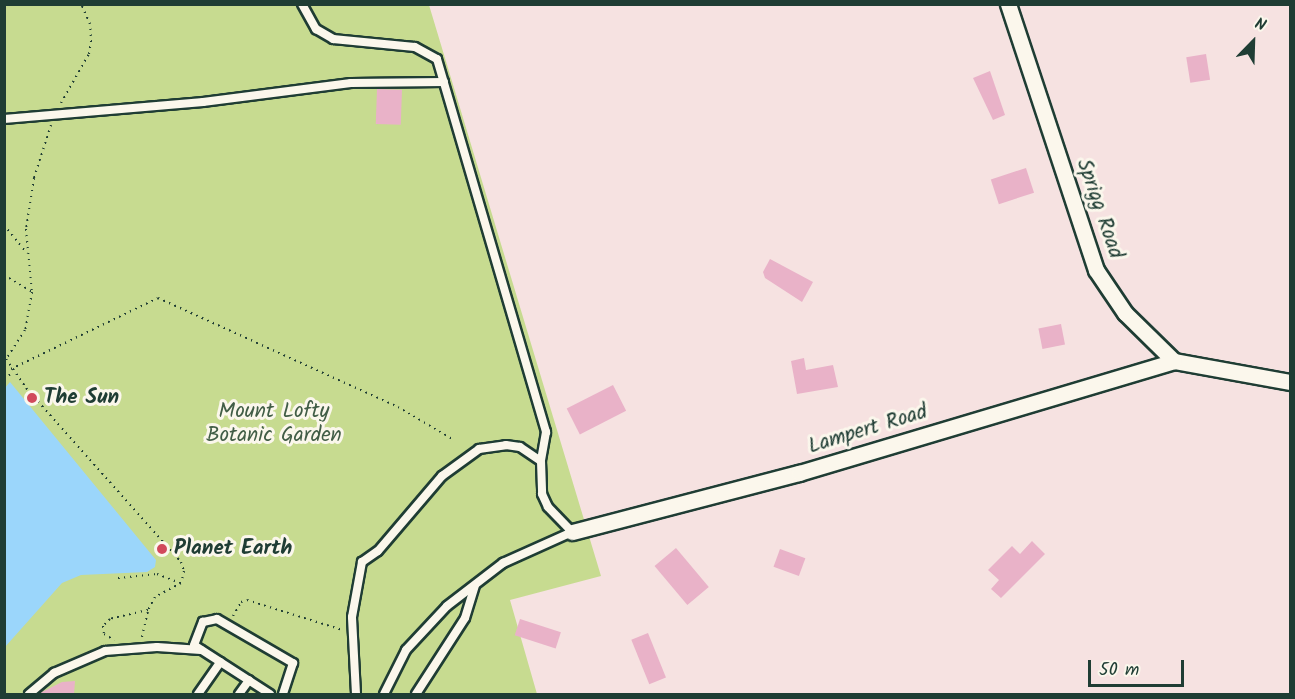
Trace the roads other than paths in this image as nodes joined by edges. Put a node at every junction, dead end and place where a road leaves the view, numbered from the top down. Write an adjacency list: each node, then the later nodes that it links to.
1 (302, 4): 3 (lane)
2 (1008, 4): 5 (street, Sprigg Road)
3 (444, 82): 4 (lane); 7 (lane)
4 (4, 119)
5 (1174, 361): 6 (street); 8 (street, Lampert Road)
6 (1290, 382)
7 (541, 461): 8 (lane); 18 (lane)
8 (572, 531): 9 (lane)
9 (475, 583): 19 (lane); 20 (lane)
10 (202, 650): 11 (lane); 13 (lane); 17 (lane)
11 (220, 662): 12 (lane); 14 (lane)
12 (249, 680): 15 (lane); 16 (lane)
13 (29, 694)
14 (198, 694)
15 (239, 694)
16 (270, 694)
17 (283, 694)
18 (356, 694)
19 (384, 694)
20 (416, 694)

